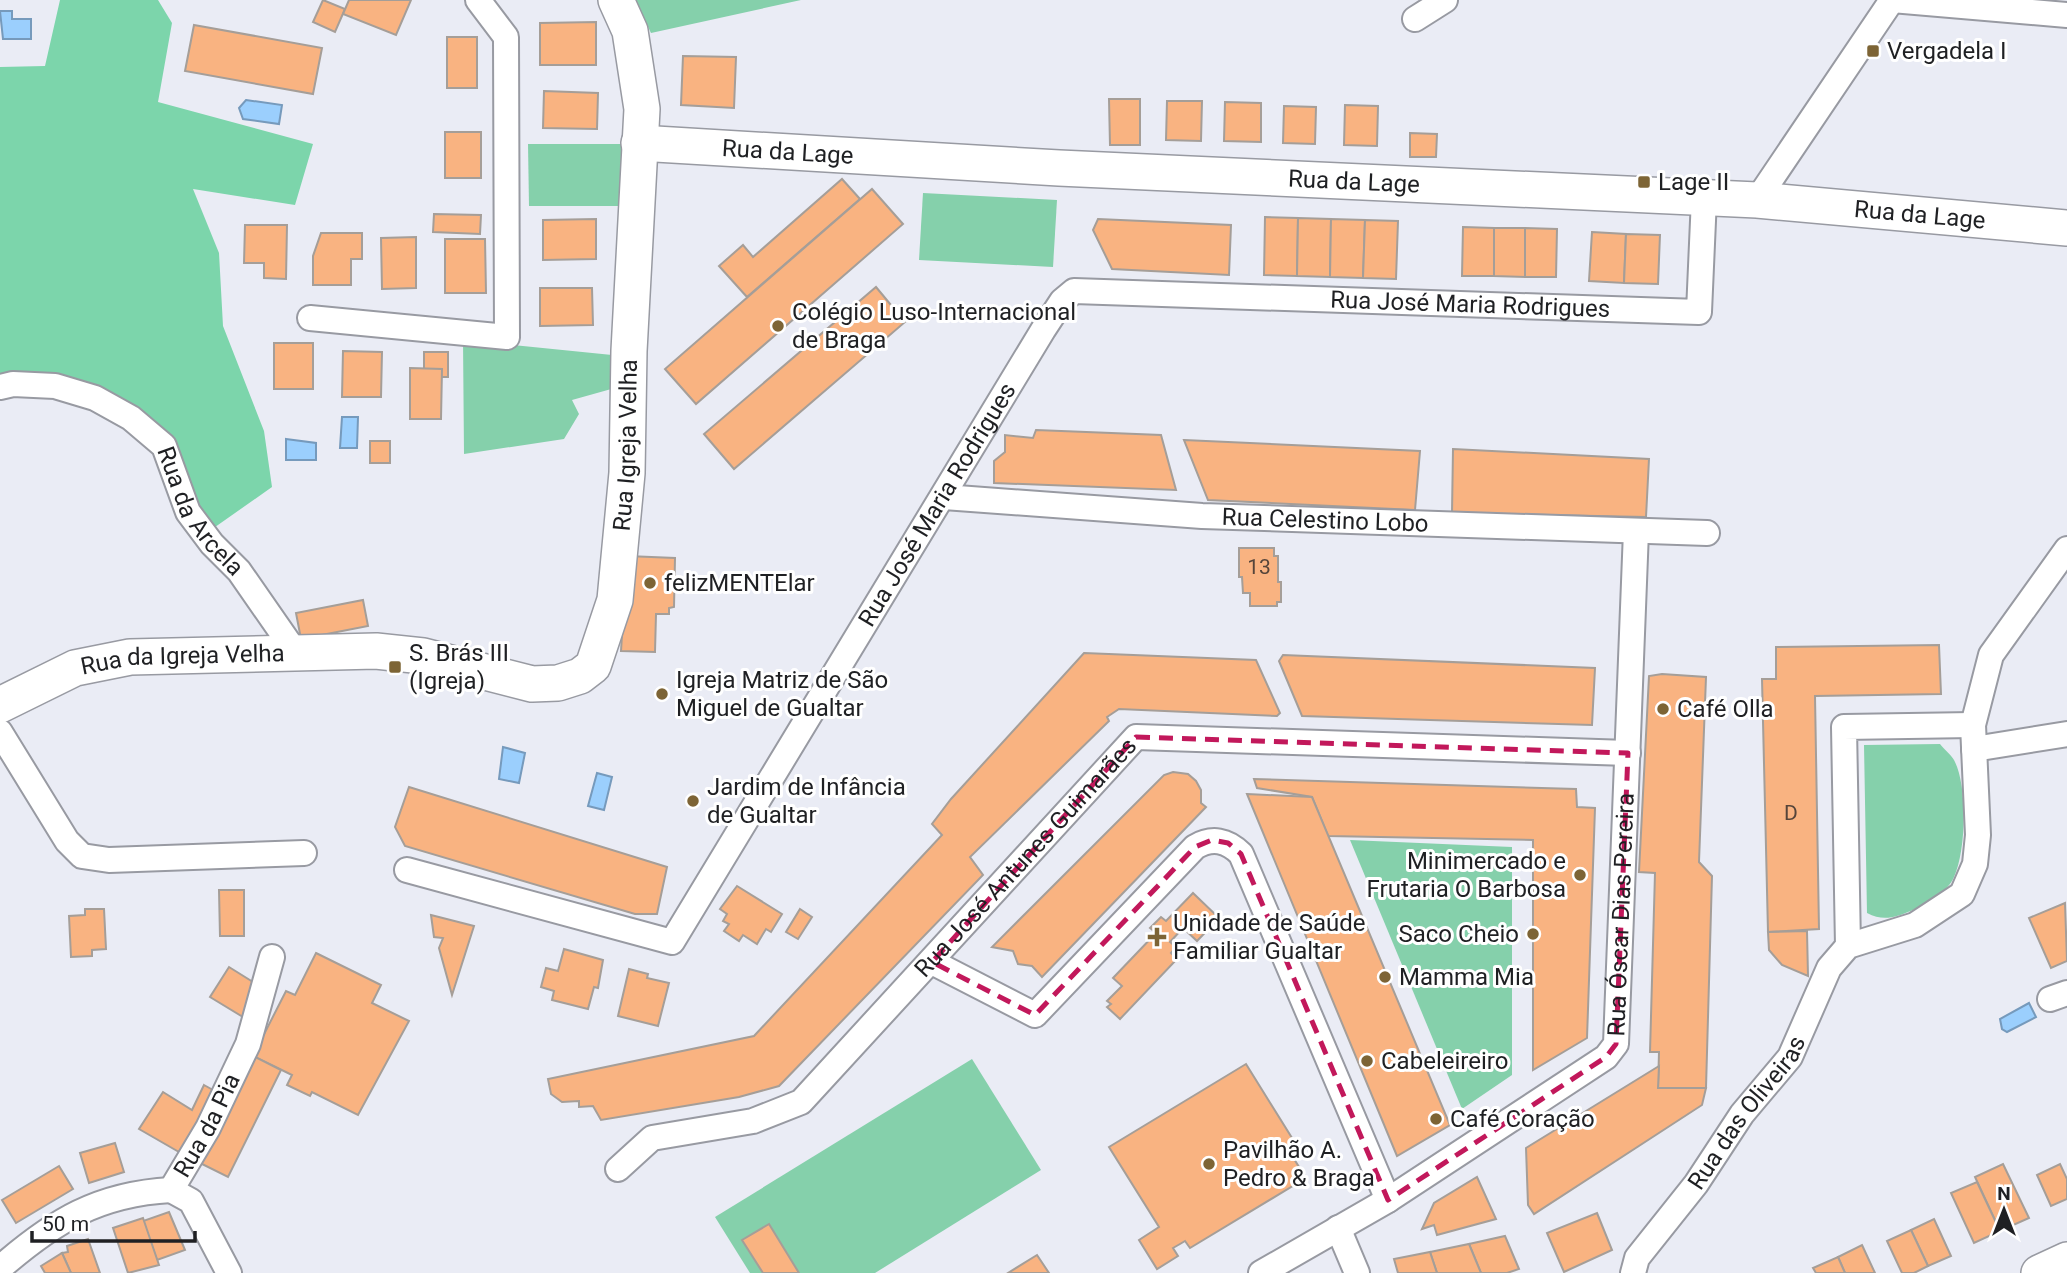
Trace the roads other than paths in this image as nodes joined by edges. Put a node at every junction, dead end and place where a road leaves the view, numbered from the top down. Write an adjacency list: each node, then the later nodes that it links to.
1 (478, 0): 11 (street)
2 (616, 0): 7 (street, Rua Igreja Velha)
3 (1445, 0): 6 (street)
4 (1892, 0): 5 (street); 9 (street)
5 (2067, 15)
6 (1415, 19)
7 (639, 143): 8 (street, Rua da Lage); 17 (street, Rua Igreja Velha)
8 (1704, 198): 9 (street, Rua da Lage); 13 (street, Rua José Maria Rodrigues)
9 (1757, 200): 10 (street, Rua da Lage)
10 (2067, 228)
11 (310, 318)
12 (0, 387): 18 (street, Rua da Arcela)
13 (944, 497): 14 (street, Rua Celestino Lobo); 25 (street, Rua José Maria Rodrigues)
14 (1636, 531): 15 (street, Rua Celestino Lobo); 23 (street, Rua Óscar Dias Pereira)
15 (1707, 533)
16 (2067, 549): 22 (street)
17 (376, 651): 18 (street, Rua da Igreja Velha)
18 (296, 653): 19 (street, Rua da Igreja Velha)
19 (0, 705)
20 (0, 732): 24 (street)
21 (2067, 734): 22 (street)
22 (1973, 737): 26 (street); 26 (street)
23 (1628, 753): 28 (street, Rua José Antunes Guimarães); 31 (street, Rua Óscar Dias Pereira)
24 (304, 853)
25 (407, 870)
26 (1848, 946): 38 (street, Rua das Oliveiras)
27 (272, 957): 30 (street, Rua da Pia)
28 (932, 962): 29 (street, Rua José Antunes Guimarães); 31 (street)
29 (618, 1169)
30 (172, 1189): 34 (street, Rua da Pia); 35 (street)
31 (1388, 1200): 32 (street, Rua Óscar Dias Pereira)
32 (1338, 1228): 36 (street, Rua Óscar Dias Pereira); 37 (street)
33 (2067, 1260): 39 (street)
34 (0, 1268)
35 (229, 1273)
36 (1261, 1273)
37 (1357, 1273)
38 (1633, 1273)
39 (2039, 1273)

